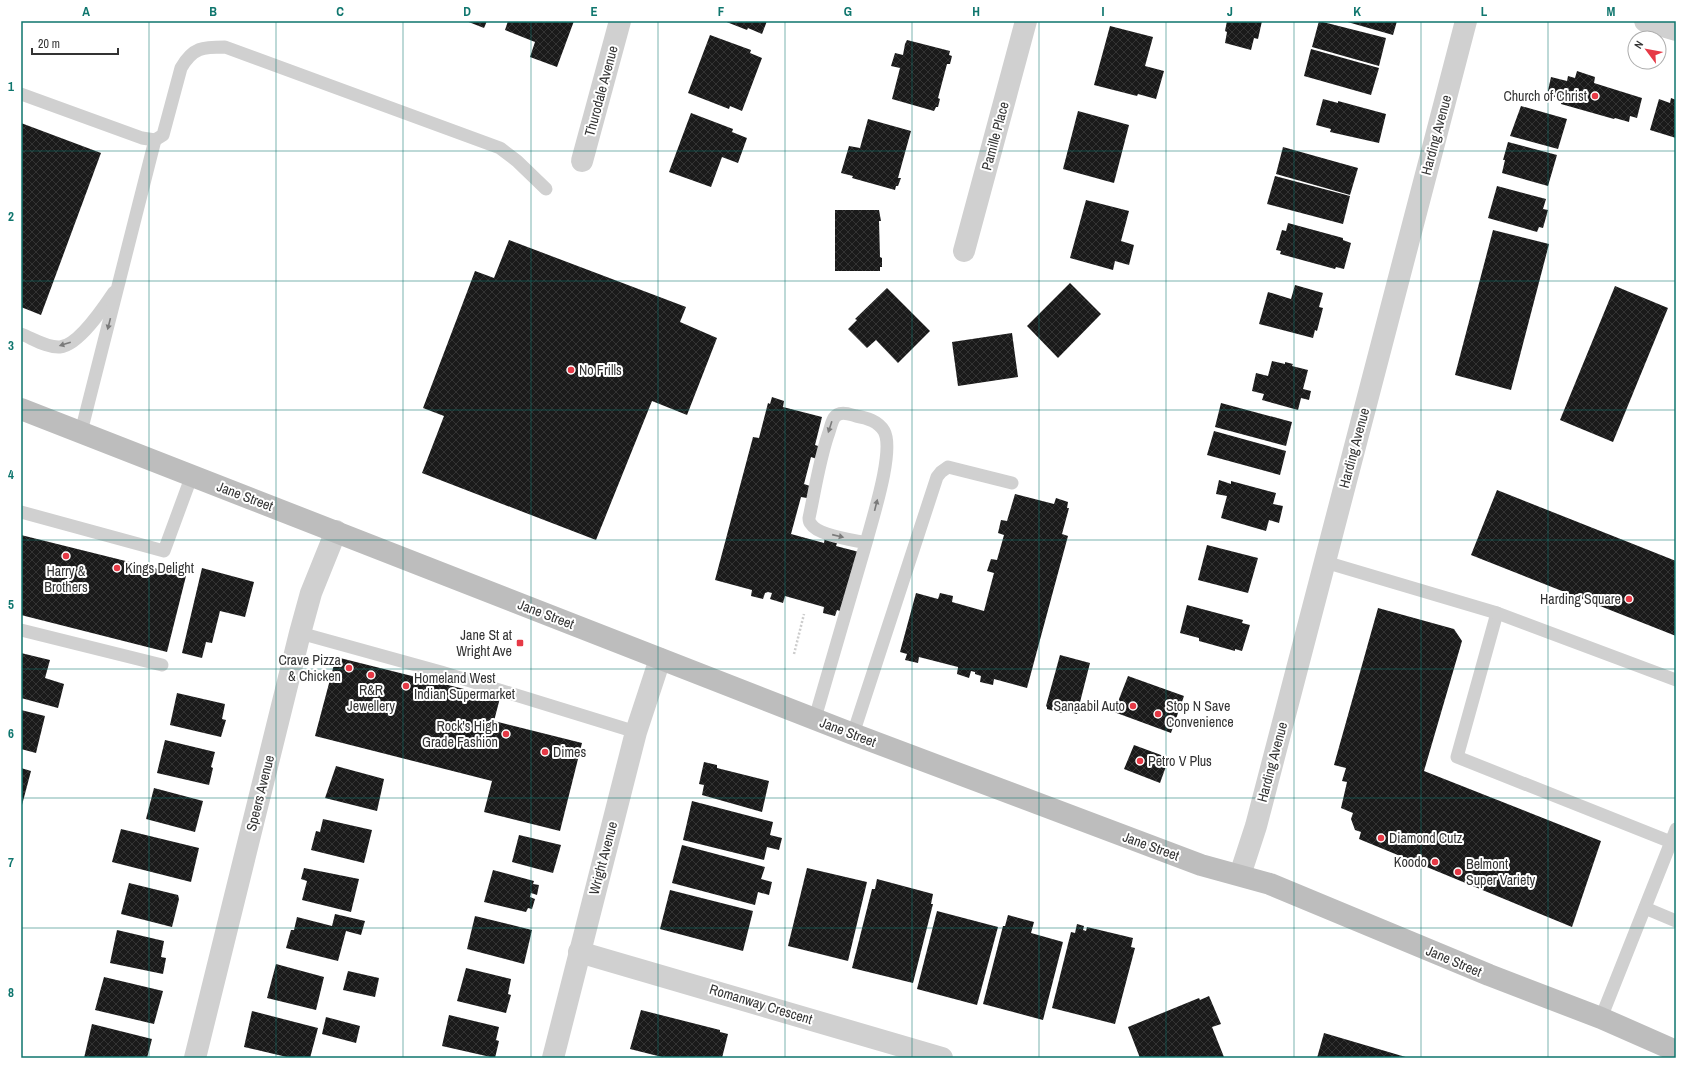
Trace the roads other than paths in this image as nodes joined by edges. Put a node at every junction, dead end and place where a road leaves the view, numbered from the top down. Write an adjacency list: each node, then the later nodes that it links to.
1 (620, 21): 8 (street, Thurodale Avenue)
2 (1026, 21): 10 (street, Pamille Place)
3 (1466, 21): 20 (street, Harding Avenue)
4 (1645, 21): 5 (street)
5 (1676, 30)
6 (21, 94): 7 (lane)
7 (155, 140): 9 (lane); 11 (lane)
8 (582, 161)
9 (546, 189)
10 (964, 251)
11 (119, 286): 12 (lane, one-way to 12); 14 (lane, one-way to 14)
12 (21, 334)
13 (21, 408): 14 (main road, Jane Street)
14 (81, 432): 15 (main road, Jane Street)
15 (192, 475): 17 (lane); 18 (main road, Jane Street)
16 (1012, 483): 29 (lane)
17 (21, 512)
18 (336, 531): 23 (street, Speers Avenue); 24 (main road, Jane Street)
19 (866, 543): 19 (lane, one-way to 19); 27 (lane)
20 (1324, 562): 21 (lane); 32 (street, Harding Avenue)
21 (1498, 613): 26 (lane); 31 (lane)
22 (21, 630): 25 (lane)
23 (300, 632): 28 (lane); 38 (street, Speers Avenue)
24 (660, 659): 27 (main road, Jane Street); 28 (street, Wright Avenue)
25 (162, 665)
26 (1676, 680)
27 (815, 718): 29 (main road, Jane Street)
28 (636, 732): 35 (street, Wright Avenue)
29 (853, 734): 32 (main road, Jane Street)
30 (1676, 829): 31 (lane)
31 (1671, 842): 33 (lane)
32 (1240, 875): 36 (main road, Jane Street)
33 (1645, 908): 34 (lane); 36 (lane)
34 (1676, 921)
35 (579, 952): 39 (street, Wright Avenue); 40 (street, Romanway Crescent)
36 (1601, 1018): 37 (main road, Jane Street)
37 (1676, 1051)
38 (195, 1058)
39 (552, 1058)
40 (942, 1058)

